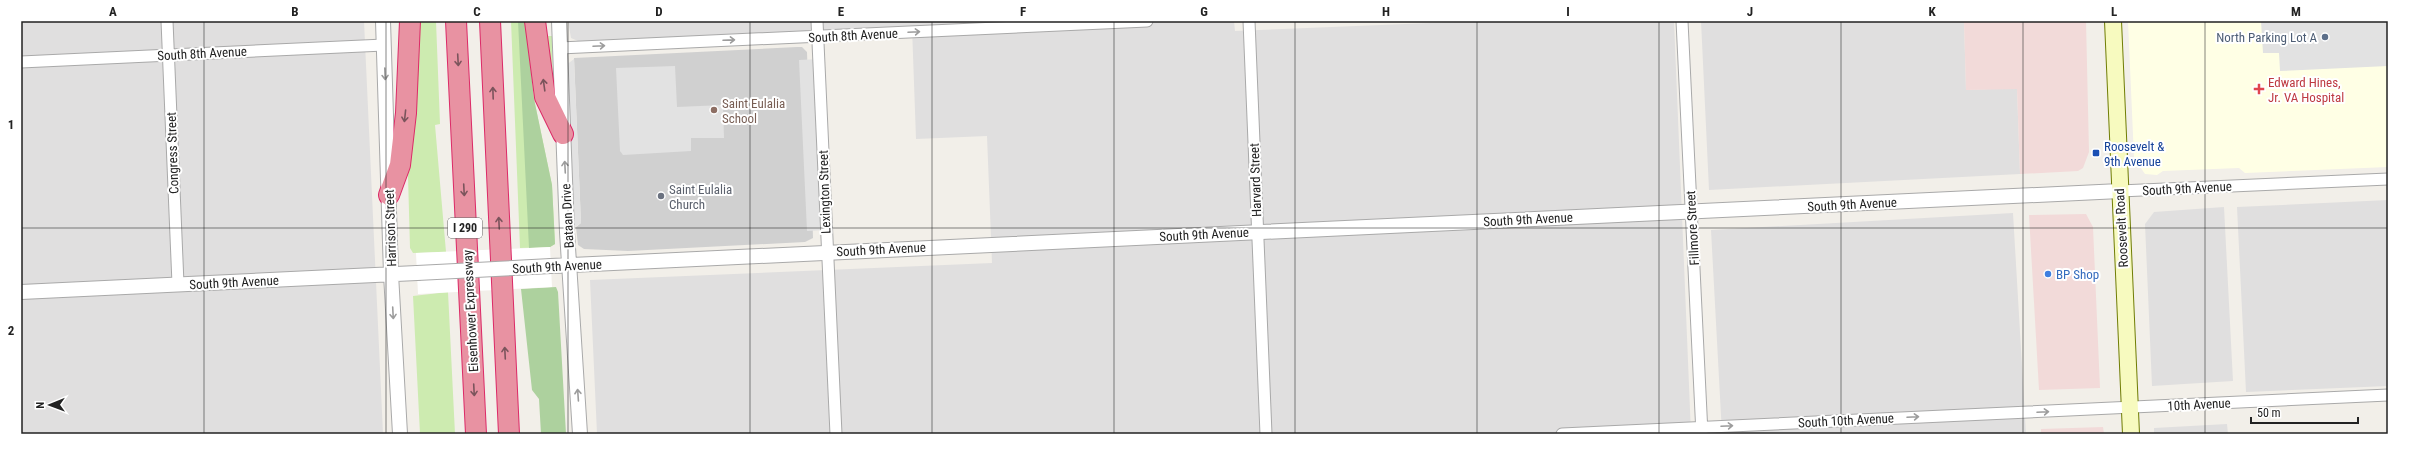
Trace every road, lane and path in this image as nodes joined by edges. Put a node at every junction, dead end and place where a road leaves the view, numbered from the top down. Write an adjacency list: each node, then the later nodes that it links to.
1 (167, 21): 16 (street, Congress Street)
2 (383, 21): 14 (street, Harrison Street)
3 (410, 21): 21 (highway, one-way to 21)
4 (456, 21): 33 (highway, Eisenhower Expressway / I 290, one-way to 33)
5 (490, 21): 34 (highway, I 290, one-way to 5)
6 (535, 21): 18 (highway, one-way to 6)
7 (559, 21): 15 (street, Bataan Drive)
8 (817, 21): 13 (street, Lexington Street)
9 (1147, 21): 13 (street, South 8th Avenue, one-way to 9)
10 (1249, 21): 23 (street, Harvard Street)
11 (1682, 21): 22 (street, Fillmore Street)
12 (2113, 21): 20 (main road, Roosevelt Road)
13 (817, 37): 15 (street, South 8th Avenue, one-way to 13); 24 (street, Lexington Street)
14 (384, 45): 16 (street, South 8th Avenue); 21 (street, Harrison Street, one-way to 21)
15 (560, 48): 18 (street, Bataan Drive)
16 (168, 55): 17 (street, South 8th Avenue); 27 (street, Congress Street)
17 (21, 62)
18 (563, 134): 25 (street, Bataan Drive, one-way to 18)
19 (2388, 179): 20 (street, South 9th Avenue)
20 (2120, 191): 22 (street, South 9th Avenue); 30 (main road, Roosevelt Road)
21 (389, 195): 26 (street, Harrison Street)
22 (1691, 211): 23 (street, South 9th Avenue); 31 (street, Fillmore Street)
23 (1258, 232): 24 (street, South 9th Avenue); 37 (street, Harvard Street)
24 (826, 252): 25 (street, South 9th Avenue); 36 (street, Lexington Street)
25 (569, 265): 26 (street, South 9th Avenue, bridge); 35 (street, Bataan Drive, one-way to 25)
26 (391, 274): 27 (street, South 9th Avenue); 32 (street, Harrison Street, one-way to 32)
27 (178, 284): 28 (street, South 9th Avenue)
28 (21, 292)
29 (2388, 395): 30 (street, 10th Avenue)
30 (2130, 408): 31 (street, South 10th Avenue, one-way to 30); 39 (main road, Roosevelt Road)
31 (1702, 431): 38 (street, South 10th Avenue)
32 (400, 434)
33 (476, 434)
34 (510, 434)
35 (580, 434)
36 (836, 434)
37 (1266, 434)
38 (1562, 434)
39 (2131, 434)

